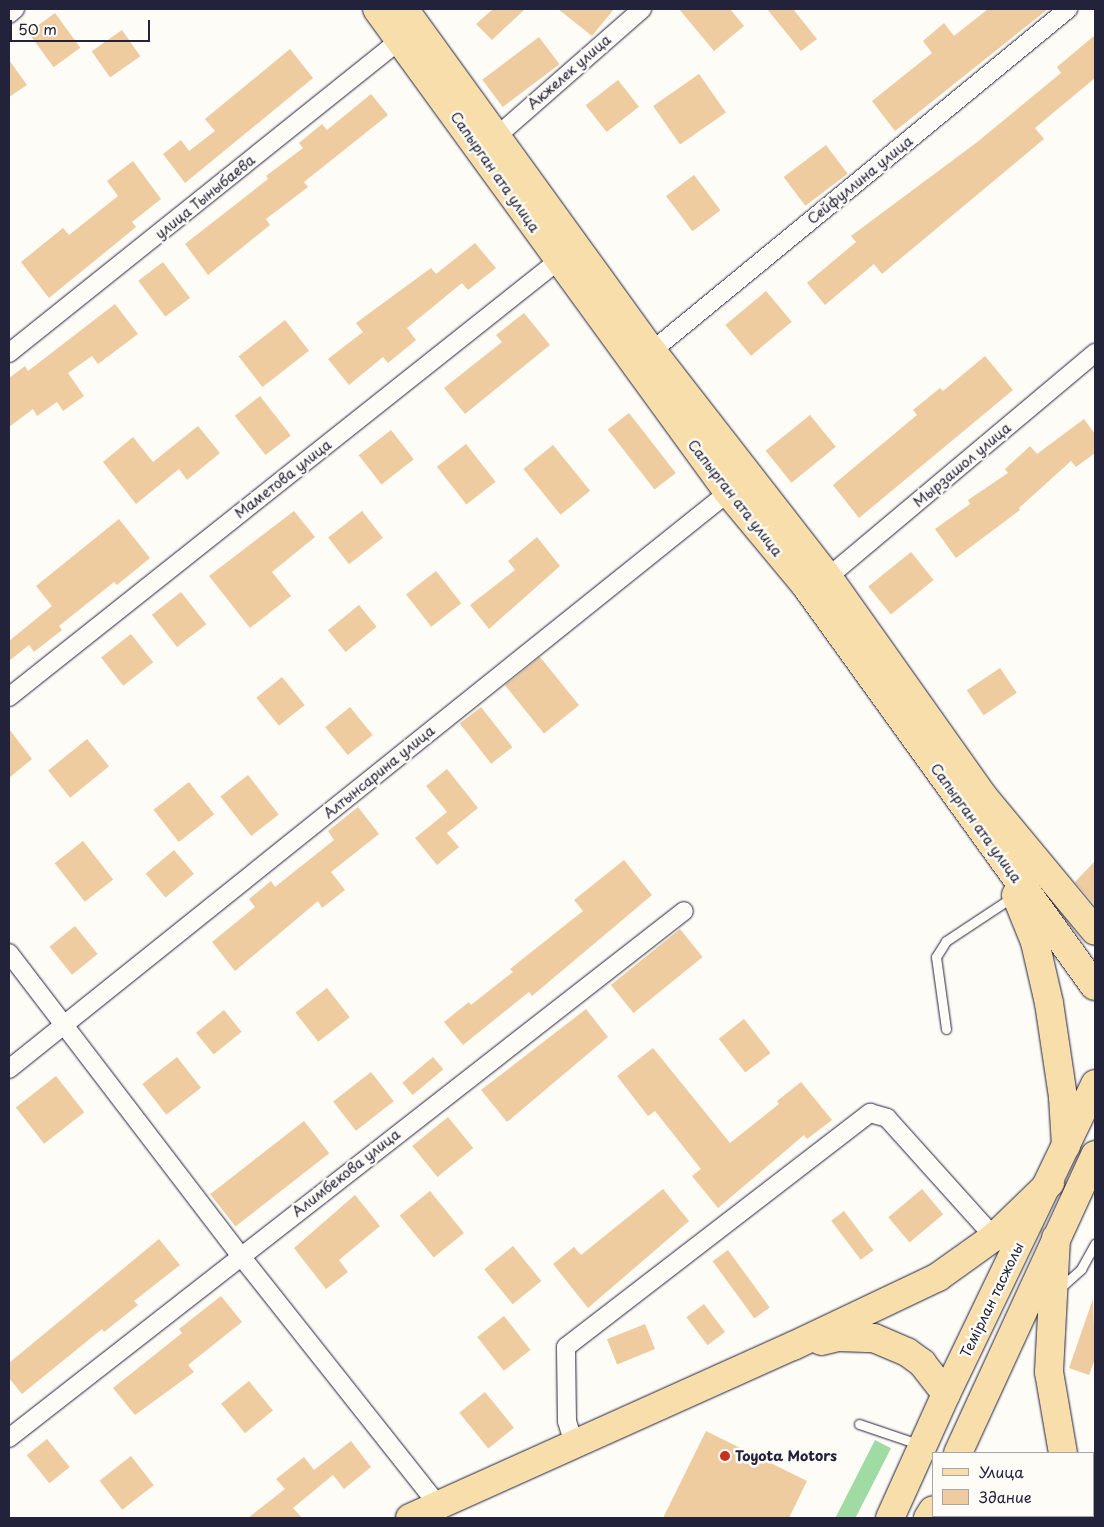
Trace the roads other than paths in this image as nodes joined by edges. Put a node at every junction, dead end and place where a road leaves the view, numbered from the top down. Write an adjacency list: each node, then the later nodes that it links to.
1 (15, 9): 6 (street)
2 (377, 9): 7 (main road, Сапырган ата улица)
3 (404, 9): 8 (main road, Сапырган ата улица)
4 (642, 9): 8 (street, Акжелек улица)
5 (1068, 9): 10 (street, Сейфуллина улица)
6 (9, 14)
7 (400, 40): 9 (main road, Сапырган ата улица); 11 (street, улица Тыныбаева)
8 (497, 136): 10 (main road, Сапырган ата улица)
9 (558, 261): 14 (main road, Сапырган ата улица); 16 (street, Маметова улица)
10 (652, 351): 13 (main road, Сапырган ата улица)
11 (9, 353)
12 (1095, 354): 15 (street, Мырзашол улица)
13 (750, 476): 14 (street, Алтынсарина улица); 15 (main road, Сапырган ата улица)
14 (728, 492): 17 (main road, Сапырган ата улица); 23 (street, Алтынсарина улица)
15 (828, 577): 20 (main road, Сапырган ата улица)
16 (9, 697)
17 (1000, 857): 18 (main road); 22 (main road, Сапырган ата улица)
18 (1015, 895): 24 (lane); 27 (main road)
19 (684, 911): 33 (street, Алимбекова улица)
20 (1095, 931)
21 (9, 953): 23 (street)
22 (1095, 986)
23 (65, 1023): 25 (street, Алтынсарина улица); 33 (street)
24 (946, 1028)
25 (9, 1069)
26 (1095, 1084): 27 (main road, Темірлан тасжолы)
27 (1066, 1150): 29 (main road, Темірлан тасжолы)
28 (1093, 1169): 31 (main road)
29 (1050, 1183): 30 (main road); 36 (main road, Темірлан тасжолы)
30 (994, 1237): 35 (main road); 39 (street)
31 (1056, 1238): 34 (main road); 41 (main road)
32 (1095, 1244): 34 (lane)
33 (240, 1255): 38 (street, Алимбекова улица); 43 (street)
34 (1053, 1295): 42 (main road)
35 (792, 1346): 36 (main road); 39 (main road)
36 (946, 1394): 40 (main road, Темірлан тасжолы)
37 (859, 1424): 40 (lane)
38 (9, 1438)
39 (574, 1444): 43 (main road)
40 (922, 1446): 45 (main road, Темірлан тасжолы)
41 (958, 1452)
42 (1063, 1452)
43 (438, 1506): 44 (main road)
44 (410, 1518)
45 (890, 1518)

